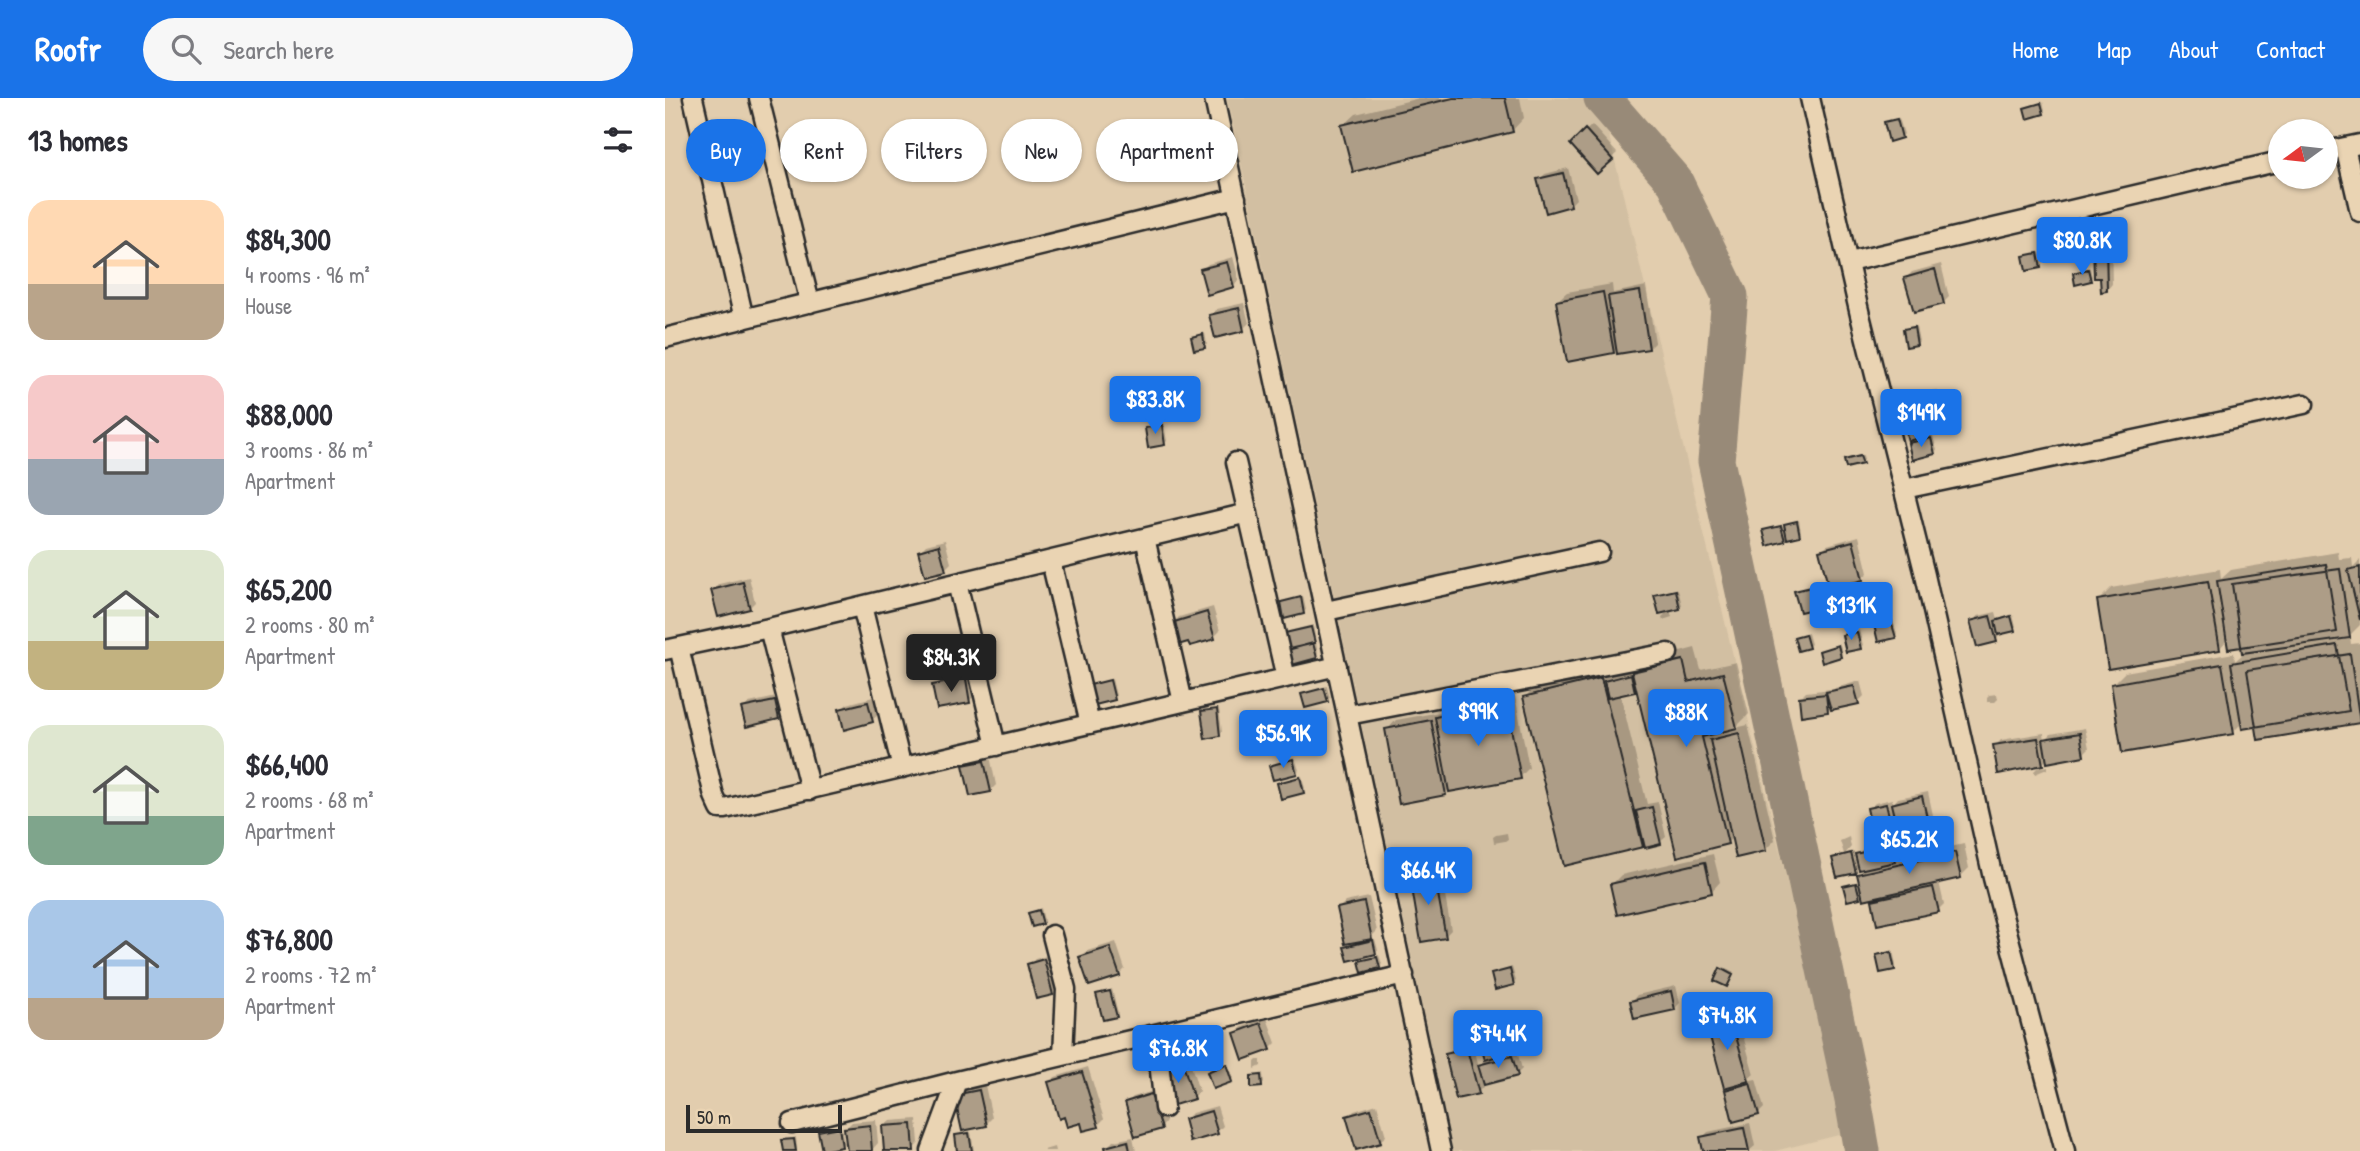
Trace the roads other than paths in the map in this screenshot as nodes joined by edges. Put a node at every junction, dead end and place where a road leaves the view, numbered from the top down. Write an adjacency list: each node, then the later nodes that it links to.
1 (693, 98): 11 (street)
2 (759, 98): 10 (street)
3 (1214, 98): 7 (street)
4 (1810, 98): 9 (street)
5 (2353, 145): 8 (street)
6 (2268, 164): 9 (street)
7 (1236, 198): 10 (street); 22 (street)
8 (2360, 212)
9 (1849, 262): 15 (street)
10 (810, 303): 11 (street)
11 (744, 319): 12 (street)
12 (665, 338)
13 (2304, 404): 15 (street)
14 (1236, 462): 16 (street)
15 (1904, 489): 43 (street)
16 (1248, 513): 17 (street); 27 (street)
17 (1145, 538): 19 (street); 28 (street)
18 (1599, 552): 22 (street)
19 (1051, 561): 20 (street); 30 (street)
20 (957, 583): 21 (street); 31 (street)
21 (862, 606): 23 (street); 32 (street)
22 (1326, 611): 26 (street)
23 (769, 628): 24 (street); 33 (street)
24 (672, 648): 33 (street)
25 (1668, 653): 29 (street)
26 (1338, 666): 27 (street); 29 (street)
27 (1286, 678): 28 (street)
28 (1183, 702): 30 (street)
29 (1348, 715): 35 (street)
30 (1090, 724): 31 (street)
31 (996, 746): 32 (street)
32 (902, 768): 33 (street)
33 (810, 790)
34 (1052, 935): 37 (street)
35 (1404, 975): 36 (street); 42 (street)
36 (1156, 1034): 37 (street); 39 (street)
37 (1063, 1056): 38 (street)
38 (957, 1081): 40 (street); 41 (street)
39 (1164, 1108)
40 (792, 1123)
41 (931, 1151)
42 (1441, 1151)
43 (2065, 1151)

